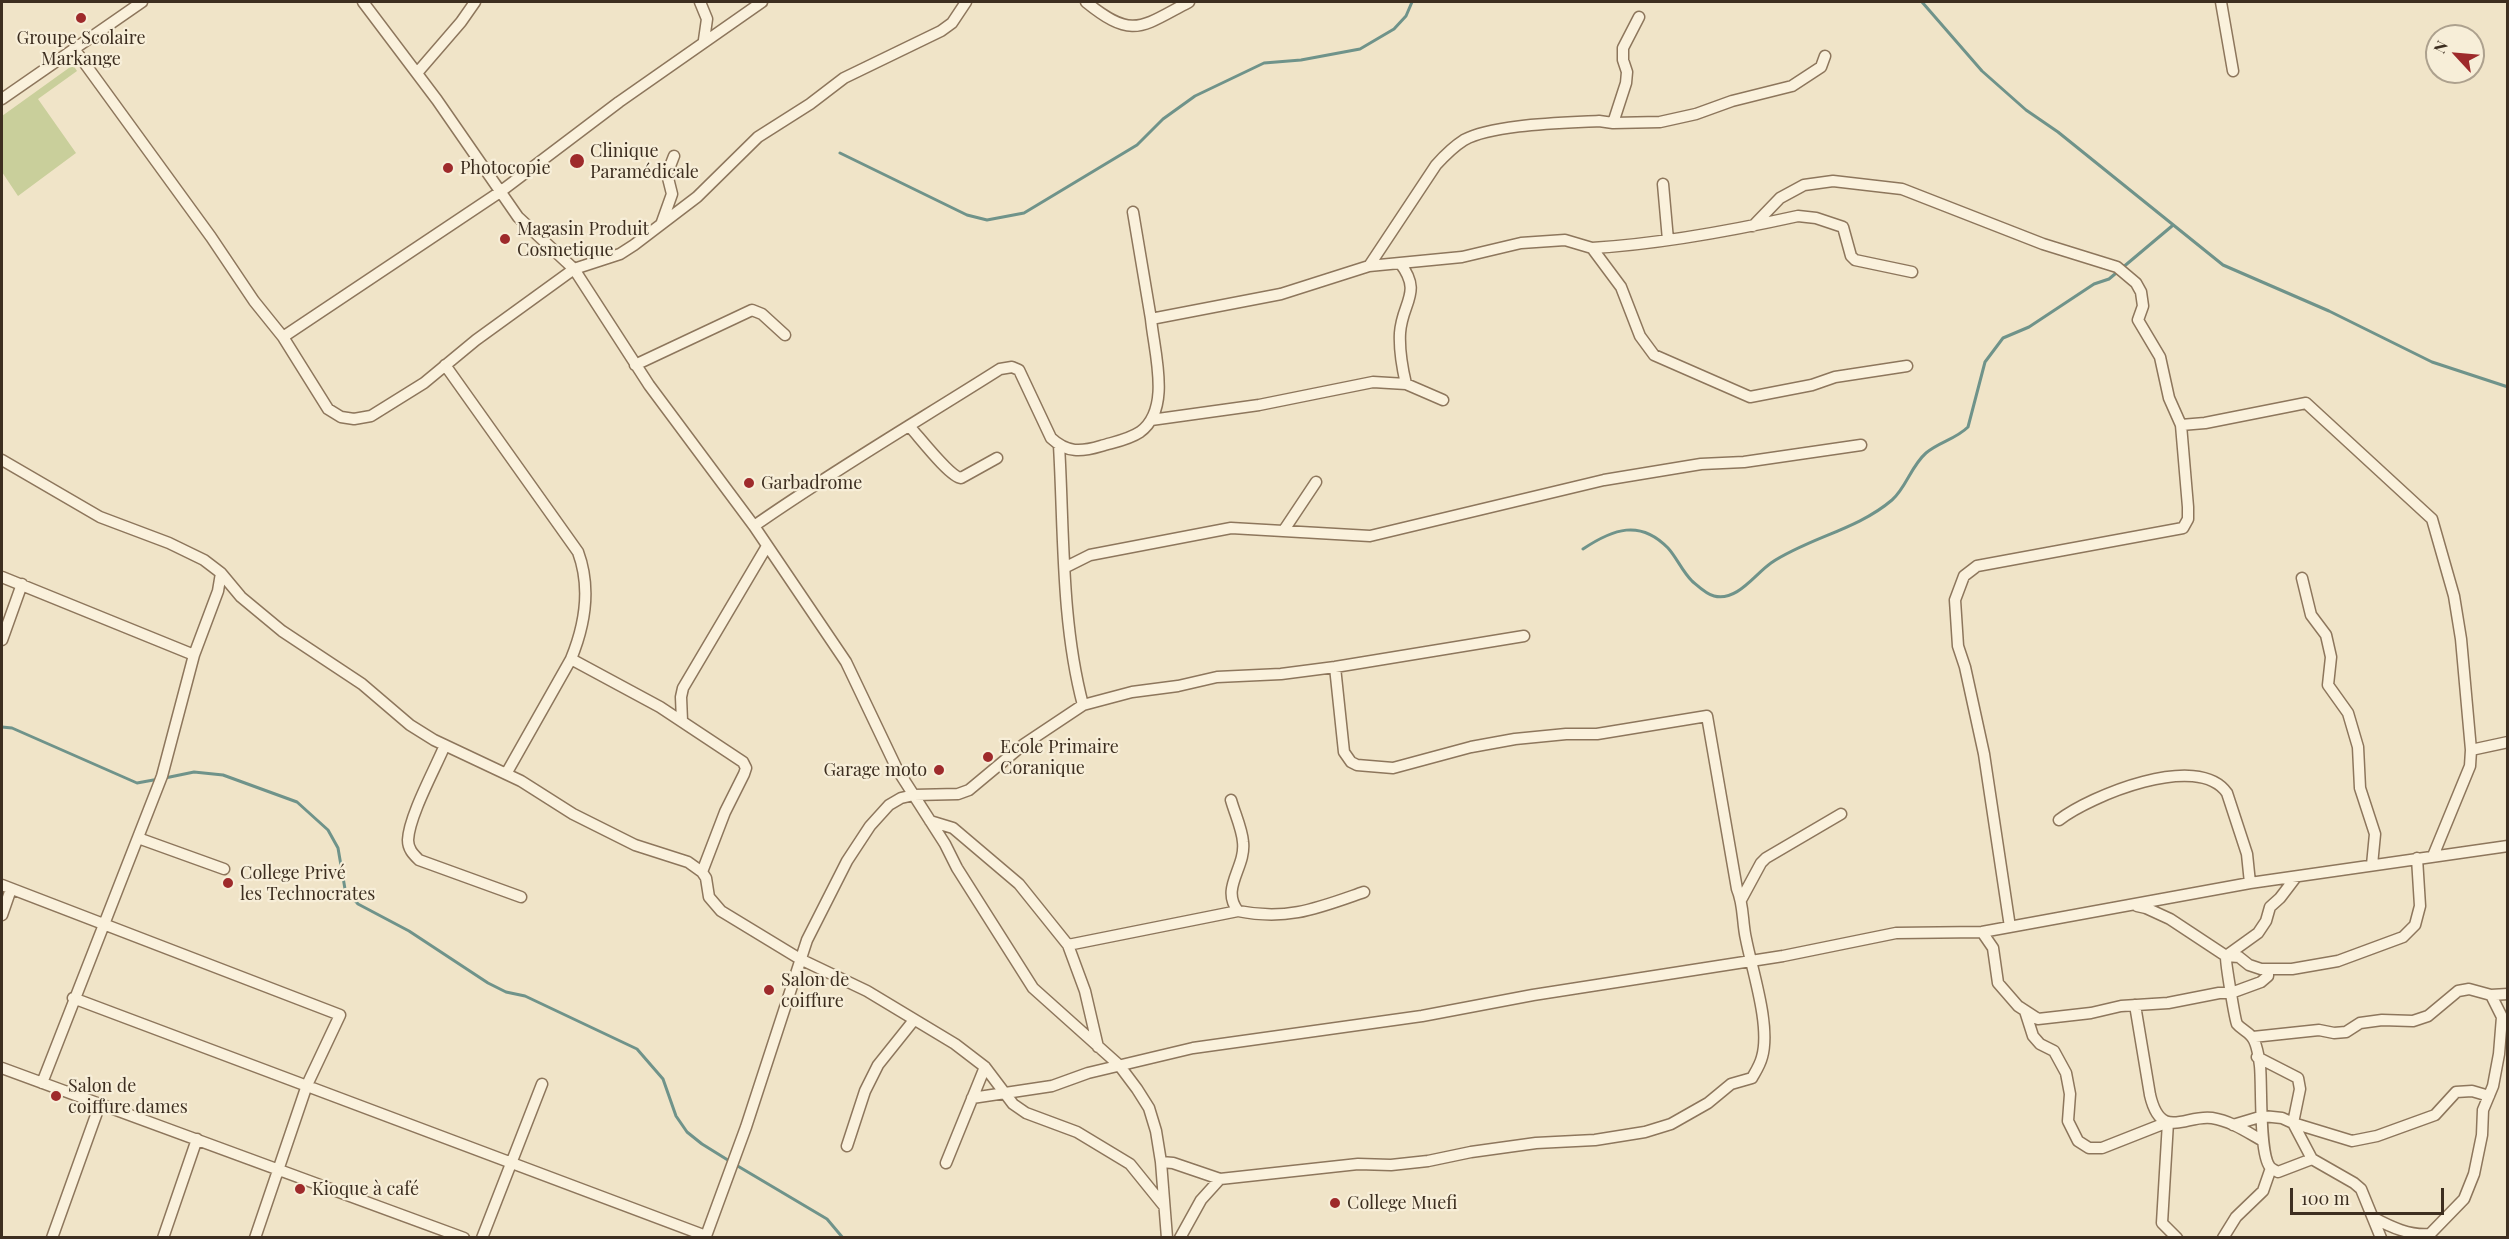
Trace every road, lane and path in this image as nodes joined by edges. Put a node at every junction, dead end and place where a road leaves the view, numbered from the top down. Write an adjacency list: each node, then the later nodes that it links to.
1 (142, 2): 12 (street)
2 (363, 2): 15 (street)
3 (475, 2): 15 (street)
4 (700, 2): 11 (street)
5 (762, 2): 11 (street)
6 (966, 2): 22 (street)
7 (1086, 2): 8 (street)
8 (1190, 2)
9 (2221, 2): 14 (street)
10 (1639, 17): 17 (street)
11 (704, 40): 20 (street)
12 (75, 50): 16 (street); 32 (street)
13 (1825, 56): 17 (street)
14 (2233, 71)
15 (417, 73): 20 (street)
16 (2, 99)
17 (1613, 123): 27 (street)
18 (674, 156): 22 (street)
19 (1663, 184): 24 (street)
20 (500, 192): 28 (street); 32 (street)
21 (1133, 212): 30 (street)
22 (662, 222): 28 (street)
23 (1753, 226): 24 (street); 29 (street); 39 (street)
24 (1668, 240): 25 (street)
25 (1592, 248): 26 (street); 35 (street)
26 (1400, 263): 27 (street); 36 (street)
27 (1369, 266): 30 (street)
28 (574, 269): 33 (street); 34 (street)
29 (1912, 272)
30 (1151, 319): 38 (street)
31 (785, 335): 34 (street)
32 (283, 337): 33 (street)
33 (445, 365): 57 (street)
34 (635, 365): 46 (street)
35 (1907, 366)
36 (1406, 384): 37 (street); 38 (street)
37 (1443, 400)
38 (1151, 420): 41 (street)
39 (2181, 425): 63 (street); 87 (street)
40 (910, 427): 41 (street); 43 (street); 46 (street)
41 (1059, 445): 49 (street)
42 (1861, 445): 47 (street)
43 (997, 458)
44 (2, 460): 50 (street)
45 (1316, 482): 47 (street)
46 (754, 526): 48 (street)
47 (1284, 530): 49 (street)
48 (767, 546): 60 (street); 65 (street)
49 (1066, 567): 59 (street)
50 (221, 573): 56 (street); 62 (street)
51 (2, 577): 53 (street)
52 (2302, 578): 74 (street)
53 (22, 584): 55 (street); 56 (street)
54 (1524, 636): 58 (street)
55 (2, 640)
56 (194, 656): 70 (street)
57 (571, 658): 60 (street); 64 (street)
58 (1335, 668): 59 (street); 82 (street)
59 (1083, 705): 65 (street)
60 (682, 721): 76 (street)
61 (2508, 742): 63 (street)
62 (445, 745): 64 (street); 81 (street)
63 (2471, 750): 72 (street)
64 (506, 774): 76 (street)
65 (914, 795): 69 (street); 91 (street)
66 (1231, 800): 84 (street)
67 (1841, 814): 82 (street)
68 (2058, 820): 78 (street)
69 (930, 821): 89 (street); 102 (street)
70 (138, 838): 75 (street); 86 (street)
71 (2508, 846): 72 (street)
72 (2433, 856): 73 (street)
73 (2417, 858): 74 (street); 93 (street)
74 (2372, 865): 77 (street)
75 (224, 869)
76 (702, 872): 91 (street)
77 (2296, 877): 78 (street); 90 (street)
78 (2250, 883): 83 (street)
79 (6, 887): 85 (street); 86 (street)
80 (1364, 892): 84 (street)
81 (521, 897)
82 (1741, 900): 92 (street)
83 (2130, 904): 87 (street); 90 (street)
84 (1238, 911): 89 (street)
85 (2, 915)
86 (103, 923): 97 (street); 109 (street)
87 (2010, 927): 88 (street)
88 (1982, 932): 92 (street); 99 (street)
89 (1068, 945): 102 (street)
90 (2226, 956): 93 (street); 94 (street)
91 (800, 959): 100 (street); 130 (street)
92 (1752, 960): 104 (street); 127 (street)
93 (2268, 970): 94 (street)
94 (2231, 993): 98 (street); 101 (street)
95 (2508, 994): 96 (street)
96 (2491, 995): 101 (street); 111 (street)
97 (73, 998): 107 (street); 109 (street)
98 (2135, 1005): 99 (street); 115 (street)
99 (2025, 1011): 115 (street)
100 (915, 1020): 105 (street); 120 (street)
101 (2253, 1037): 103 (street)
102 (1098, 1048): 104 (street)
103 (2257, 1057): 114 (street); 116 (street)
104 (1119, 1065): 110 (street); 123 (street)
105 (986, 1067): 110 (street); 112 (street)
106 (2, 1068): 107 (street)
107 (42, 1083): 113 (street)
108 (542, 1084): 122 (street)
109 (307, 1085): 122 (street); 126 (street)
110 (1003, 1092): 112 (street); 128 (street)
111 (2489, 1096): 116 (street); 129 (street)
112 (972, 1098): 124 (street)
113 (99, 1104): 118 (street); 131 (street)
114 (2263, 1116): 116 (street); 117 (street); 119 (street)
115 (2168, 1122): 117 (street); 138 (street)
116 (2293, 1123): 121 (street)
117 (2233, 1125): 119 (street)
118 (198, 1139): 126 (street); 132 (street)
119 (2263, 1141): 125 (street)
120 (847, 1146)
121 (2312, 1159): 125 (street); 129 (street)
122 (511, 1162): 130 (street); 135 (street)
123 (1161, 1162): 127 (street); 128 (street)
124 (946, 1163)
125 (2271, 1168): 139 (street)
126 (279, 1169): 133 (street); 134 (street)
127 (1220, 1179): 137 (street)
128 (1164, 1206): 136 (street)
129 (2374, 1218): 140 (street)
130 (706, 1237)
131 (52, 1238)
132 (163, 1238)
133 (255, 1238)
134 (464, 1238)
135 (482, 1238)
136 (1167, 1238)
137 (1180, 1238)
138 (2177, 1238)
139 (2223, 1238)
140 (2381, 1238)

